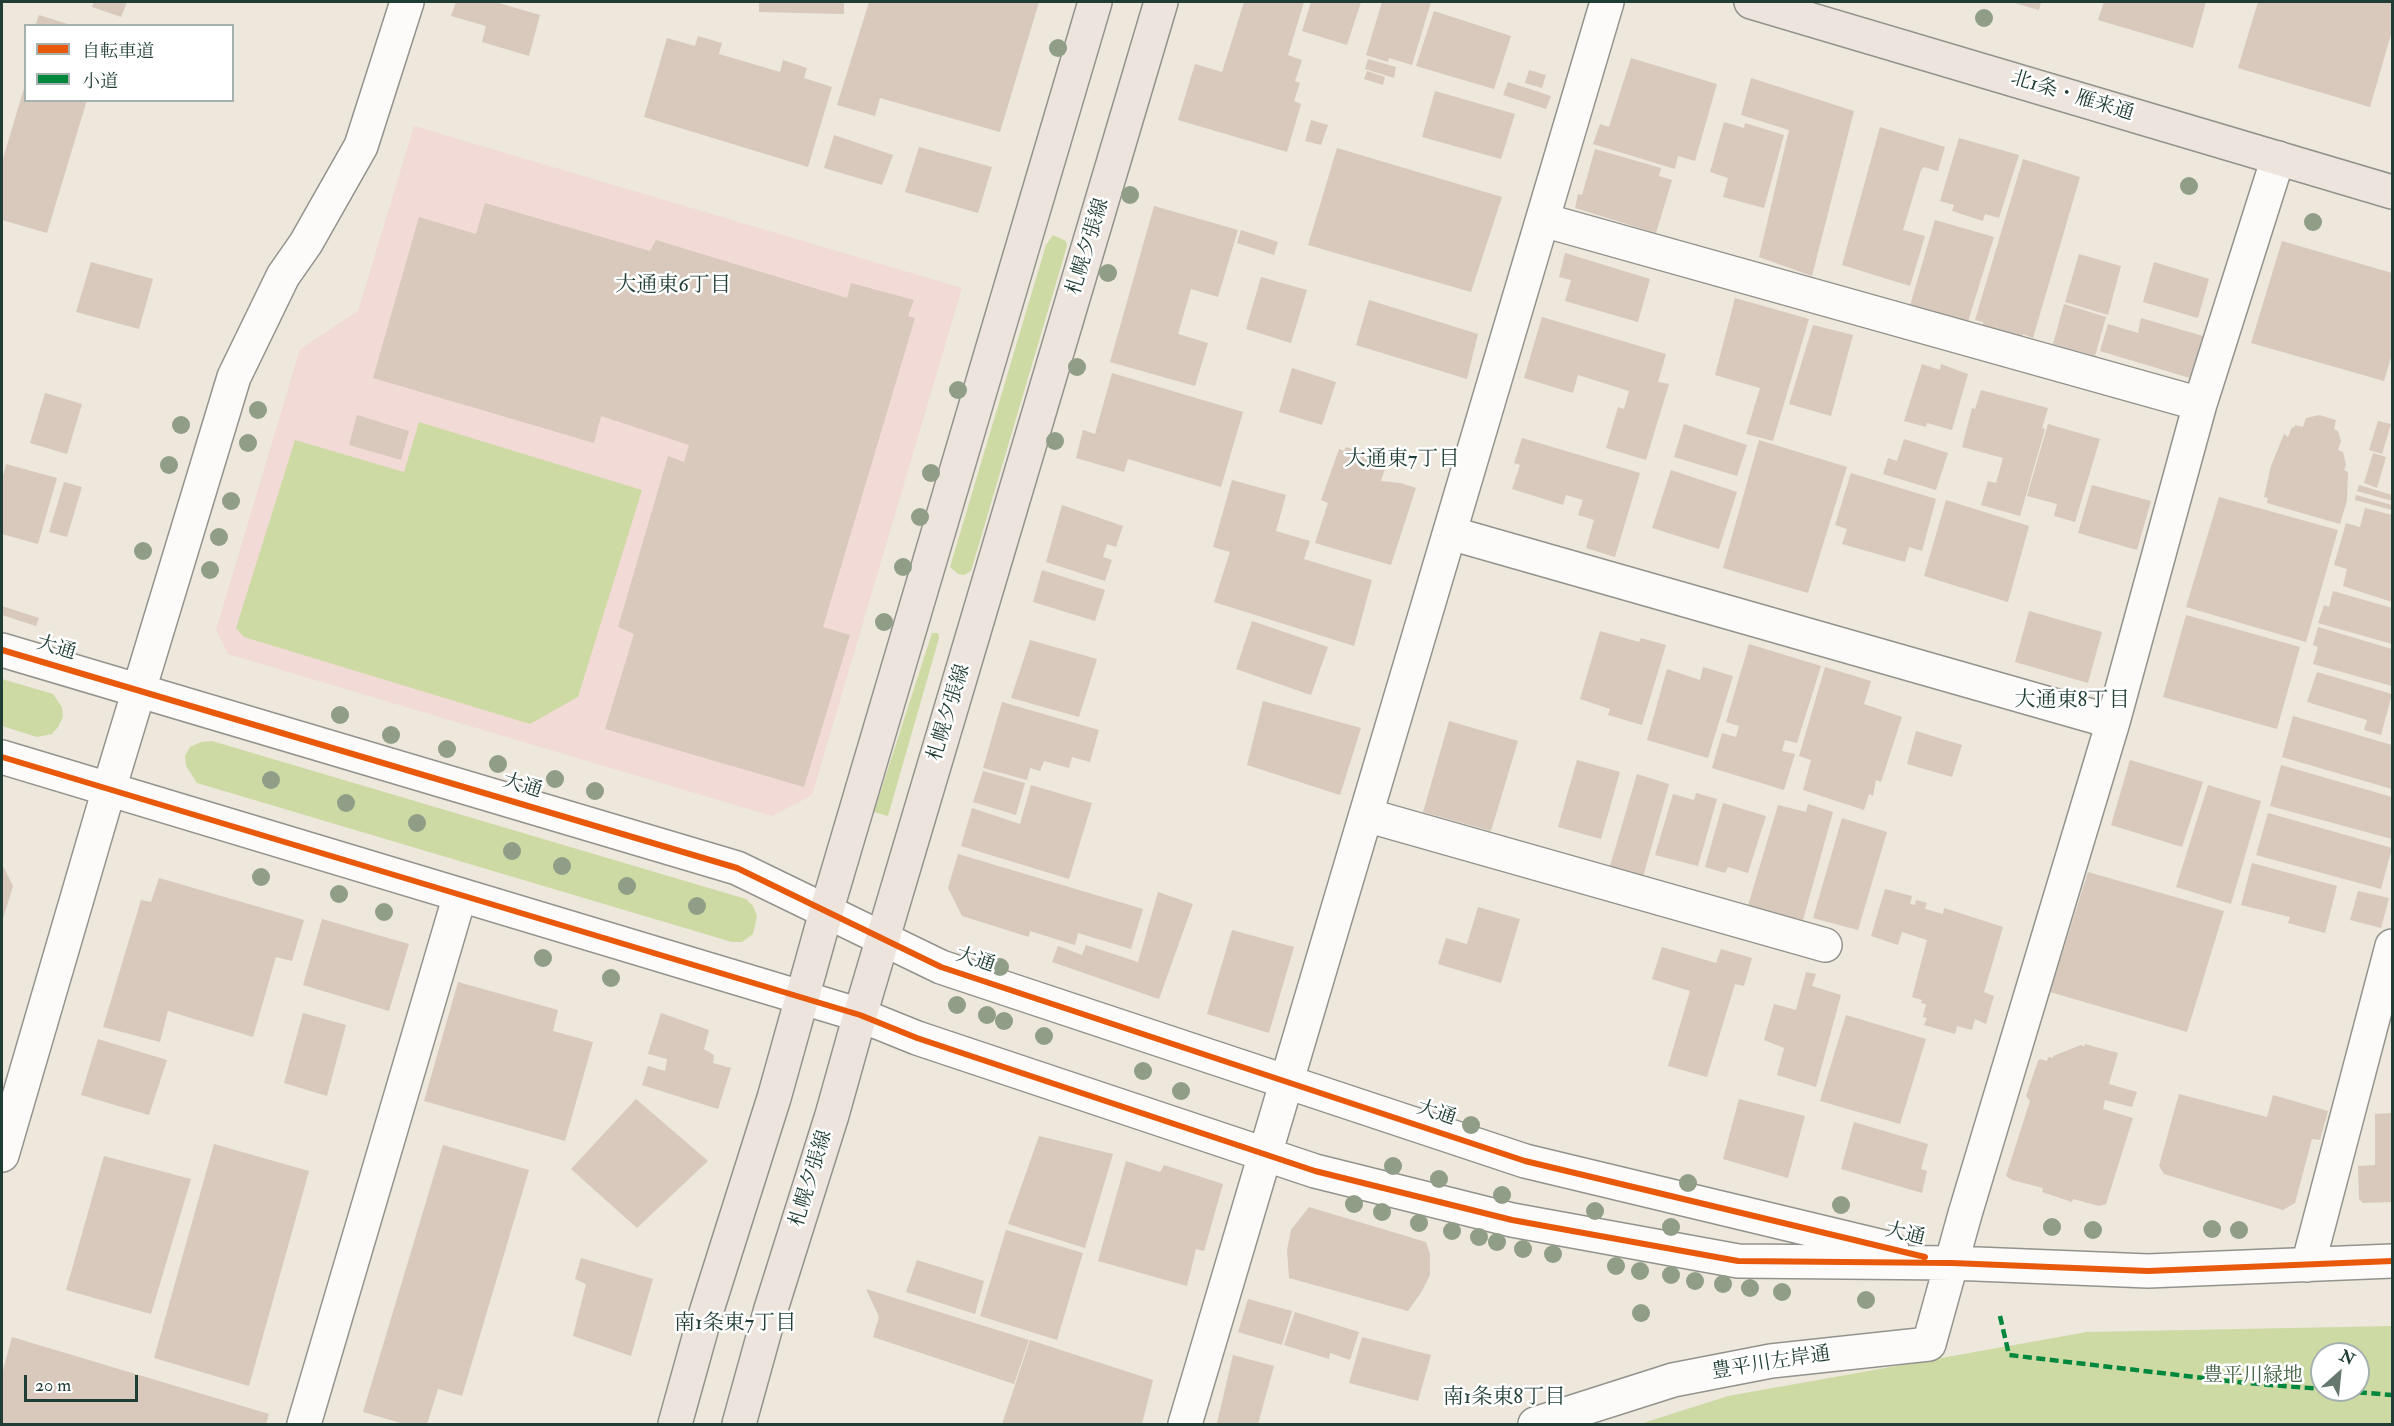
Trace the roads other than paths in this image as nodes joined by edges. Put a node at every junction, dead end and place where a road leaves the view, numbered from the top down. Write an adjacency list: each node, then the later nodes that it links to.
1 (406, 2): 12 (street)
2 (1095, 2): 18 (main road)
3 (1161, 2): 19 (main road, 札幌夕張線)
4 (1608, 2): 8 (street)
5 (1751, 2): 6 (main road, 北1条・雁来通)
6 (2278, 158): 7 (main road, 北1条・雁来通); 9 (street)
7 (2392, 192)
8 (1543, 220): 9 (street); 10 (street)
9 (2200, 404): 13 (street)
10 (1450, 533): 13 (street); 16 (street)
11 (2, 650): 12 (street, 大通)
12 (139, 690): 15 (street); 18 (street, 大通)
13 (2113, 722): 28 (street)
14 (2, 757): 15 (street, 大通)
15 (109, 789): 17 (street, 大通); 25 (street)
16 (1366, 815): 20 (street); 24 (street)
17 (460, 895): 22 (street, 大通); 30 (street)
18 (826, 912): 19 (street, 大通); 22 (main road)
19 (882, 939): 23 (main road, 札幌夕張線); 24 (street, 大通)
20 (1825, 945)
21 (2392, 946): 29 (street)
22 (801, 996): 23 (street, 大通); 31 (main road)
23 (860, 1015): 26 (street, 大通); 32 (main road, 札幌夕張線)
24 (1288, 1083): 26 (street); 28 (street, 大通)
25 (2, 1155)
26 (1265, 1155): 28 (street, 大通); 33 (street)
27 (2392, 1261): 29 (street, 大通)
28 (1952, 1263): 29 (street, 大通); 34 (street, 豊平川左岸通)
29 (2308, 1265)
30 (304, 1425)
31 (675, 1425)
32 (739, 1425)
33 (1185, 1425)
34 (1535, 1425)

